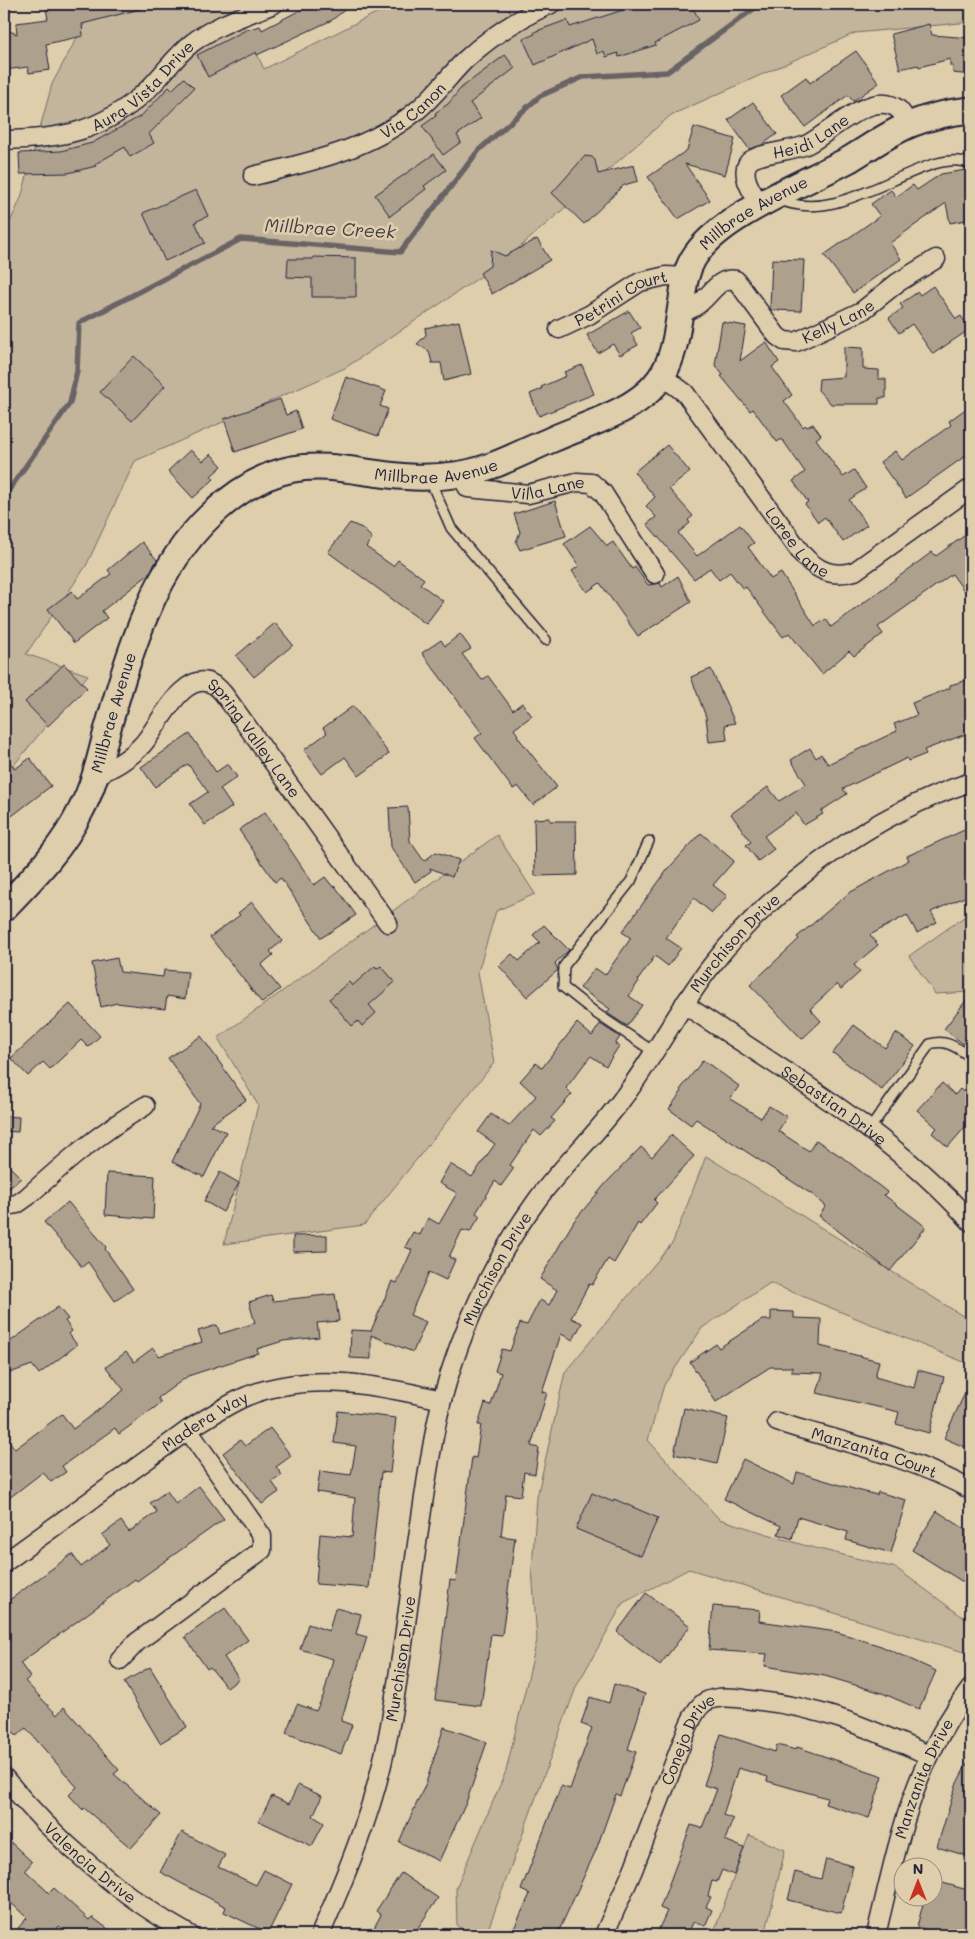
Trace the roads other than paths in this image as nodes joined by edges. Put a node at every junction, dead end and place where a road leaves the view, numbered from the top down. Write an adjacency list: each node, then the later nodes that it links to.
1 (274, 4): 5 (street, Aura Vista Drive)
2 (551, 4): 7 (street, Via Canon)
3 (971, 110): 4 (street, Millbrae Avenue)
4 (908, 125): 8 (street, Millbrae Avenue); 8 (street, Heidi Lane)
5 (4, 140)
6 (971, 164): 8 (lane)
7 (253, 176)
8 (768, 201): 10 (street, Millbrae Avenue)
9 (936, 259): 11 (street, Kelly Lane)
10 (685, 277): 11 (street, Millbrae Avenue); 12 (street, Petrini Court)
11 (680, 312): 13 (street, Millbrae Avenue)
12 (559, 329)
13 (662, 376): 14 (street, Millbrae Avenue); 16 (street, Loree Lane)
14 (460, 475): 15 (street, Millbrae Avenue); 17 (street, Villa Lane)
15 (429, 478): 18 (lane); 19 (street, Millbrae Avenue)
16 (971, 488)
17 (655, 574)
18 (546, 640)
19 (95, 776): 22 (street, Millbrae Avenue); 23 (street, Spring Valley Lane)
20 (971, 782): 24 (street, Murchison Drive)
21 (649, 841): 25 (lane)
22 (4, 908)
23 (388, 923)
24 (684, 1004): 25 (street, Murchison Drive); 28 (street, Sebastian Drive)
25 (654, 1052): 31 (street, Murchison Drive)
26 (971, 1057): 28 (lane)
27 (145, 1106): 29 (street)
28 (869, 1130): 30 (street, Sebastian Drive)
29 (4, 1206)
30 (971, 1222)
31 (442, 1400): 33 (street, Madera Way); 41 (street, Murchison Drive)
32 (777, 1422): 34 (street, Manzanita Court)
33 (188, 1430): 35 (street, Madera Way); 36 (street)
34 (971, 1490)
35 (4, 1563)
36 (120, 1660)
37 (971, 1688): 38 (street, Manzanita Drive)
38 (928, 1755): 42 (street, Conejo Drive); 43 (street, Manzanita Drive)
39 (4, 1777): 40 (street, Valencia Drive)
40 (190, 1935)
41 (320, 1935)
42 (604, 1935)
43 (876, 1935)

